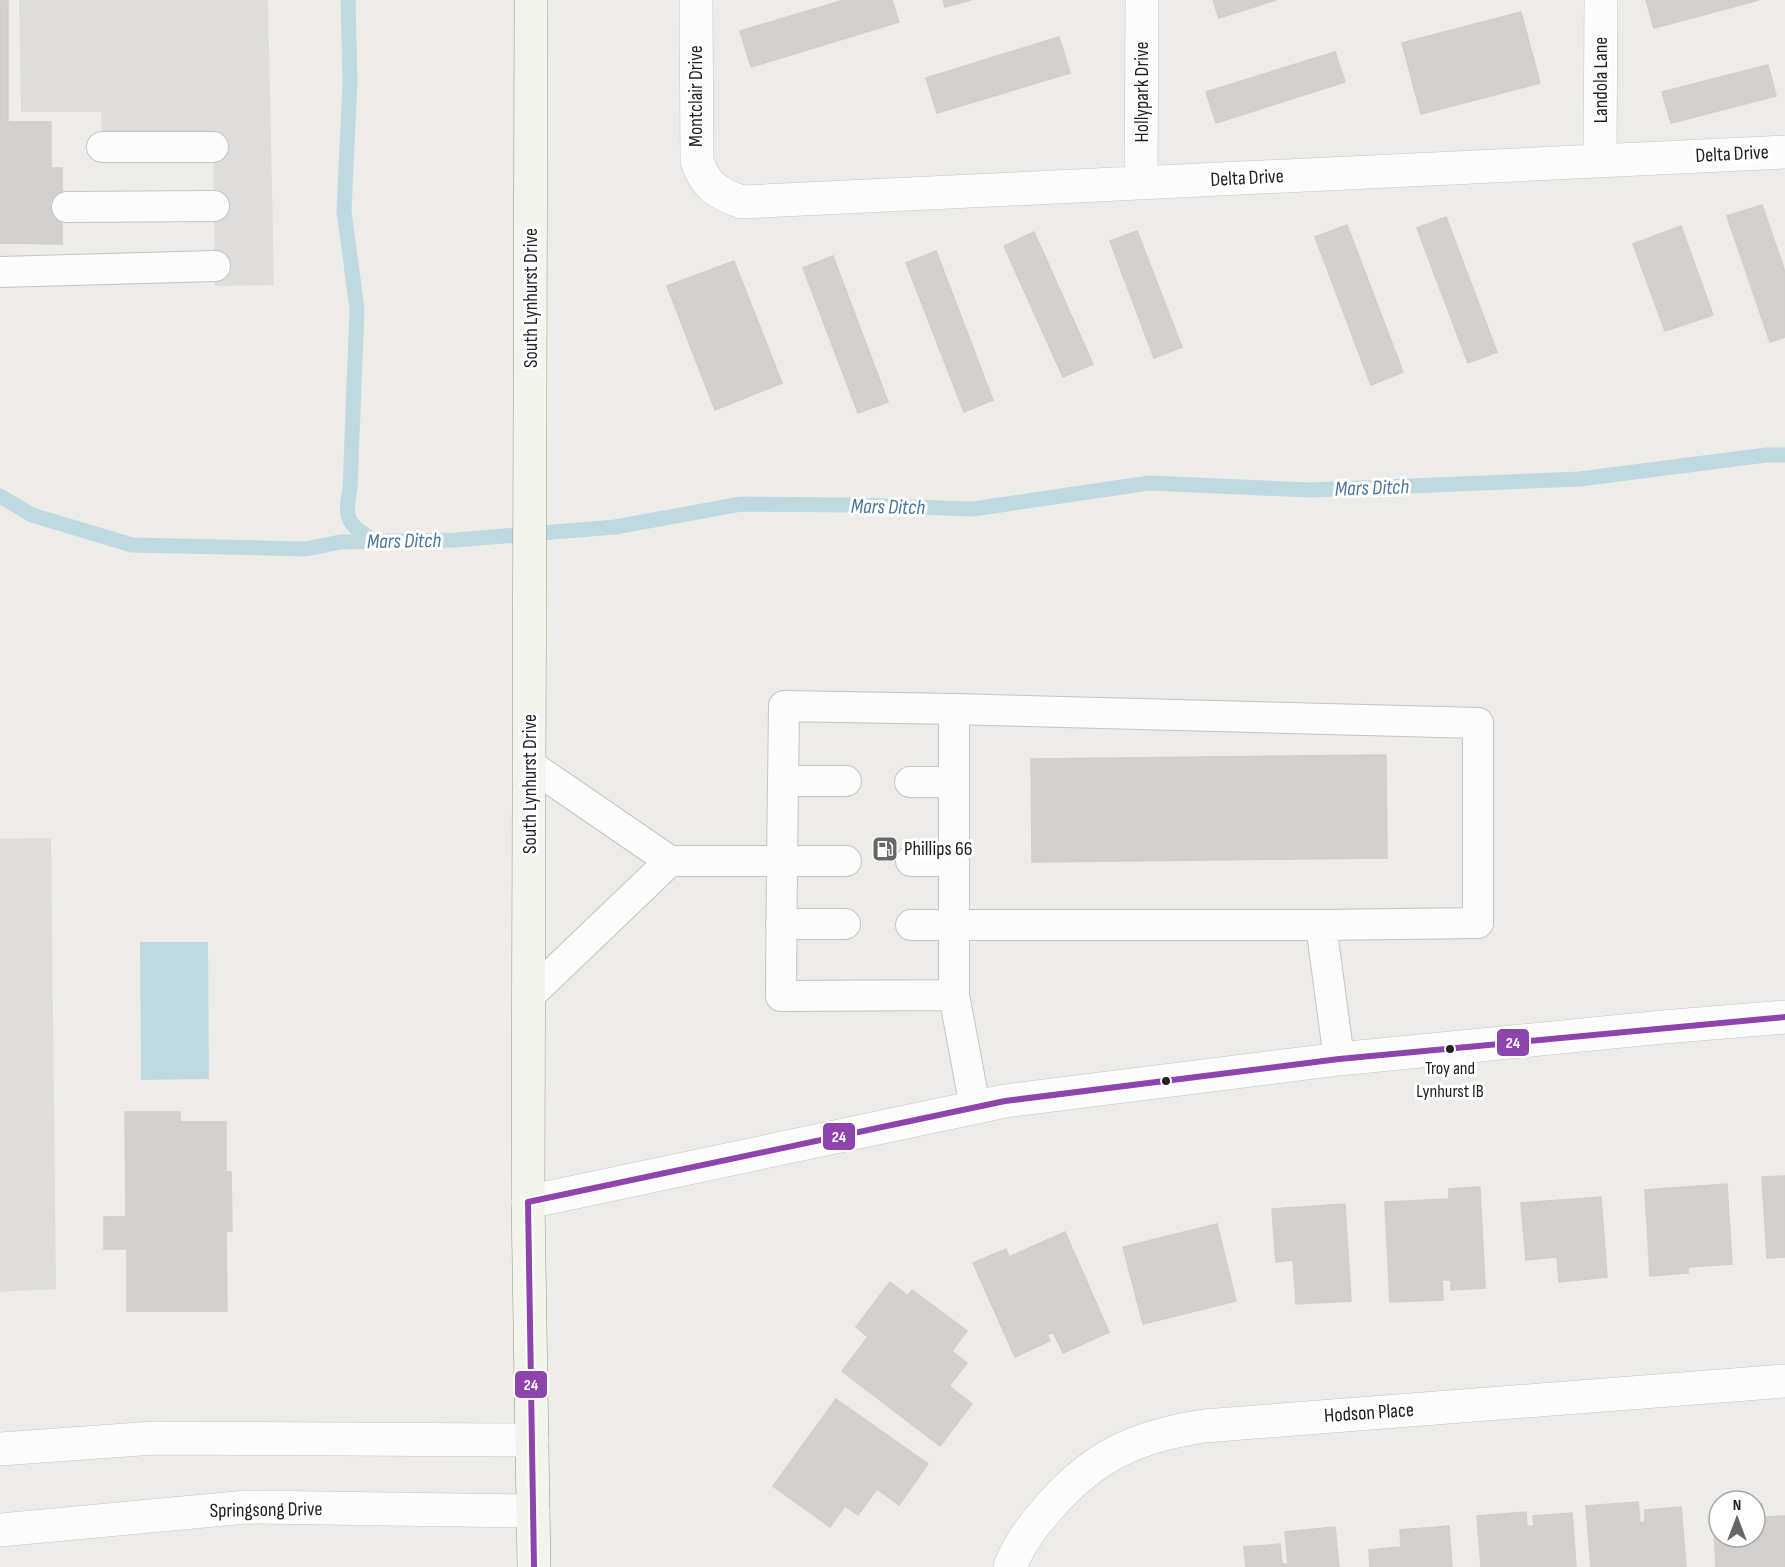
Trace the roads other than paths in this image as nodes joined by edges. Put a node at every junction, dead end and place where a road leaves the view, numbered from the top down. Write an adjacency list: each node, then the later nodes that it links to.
1 (531, 0): 16 (main road, South Lynhurst Drive)
2 (696, 0): 10 (street, Montclair Drive)
3 (1143, 0): 9 (street, Hollypark Drive)
4 (1601, 0): 8 (street, Landola Lane)
5 (102, 147): 6 (lane)
6 (213, 147)
7 (1785, 152): 8 (street, Delta Drive)
8 (1600, 161): 9 (street, Delta Drive)
9 (1141, 183): 10 (street, Delta Drive)
10 (713, 187)
11 (214, 206): 12 (lane)
12 (67, 207)
13 (215, 266): 14 (lane)
14 (0, 272)
15 (954, 710): 17 (lane); 20 (lane); 30 (lane)
16 (530, 765): 21 (lane); 31 (main road, South Lynhurst Drive)
17 (783, 781): 18 (lane); 22 (lane)
18 (846, 781)
19 (910, 782): 20 (lane)
20 (954, 782): 25 (lane)
21 (670, 861): 22 (lane); 31 (lane)
22 (782, 861): 23 (lane); 26 (lane)
23 (846, 861)
24 (911, 861): 25 (lane)
25 (954, 861): 29 (lane)
26 (781, 924): 27 (lane); 32 (lane)
27 (845, 924)
28 (911, 925): 29 (lane)
29 (954, 925): 30 (lane); 32 (lane)
30 (1321, 925): 34 (lane)
31 (530, 995): 36 (main road, South Lynhurst Drive)
32 (954, 995): 35 (lane)
33 (1785, 1017): 34 (street)
34 (1339, 1059): 35 (street)
35 (975, 1107): 36 (street)
36 (528, 1202): 38 (main road, South Lynhurst Drive)
37 (1785, 1381): 43 (street, Hodson Place)
38 (532, 1440): 39 (street); 40 (main road, South Lynhurst Drive)
39 (0, 1449)
40 (533, 1511): 41 (street, Springsong Drive); 42 (main road, South Lynhurst Drive)
41 (0, 1530)
42 (534, 1567)
43 (1010, 1567)

